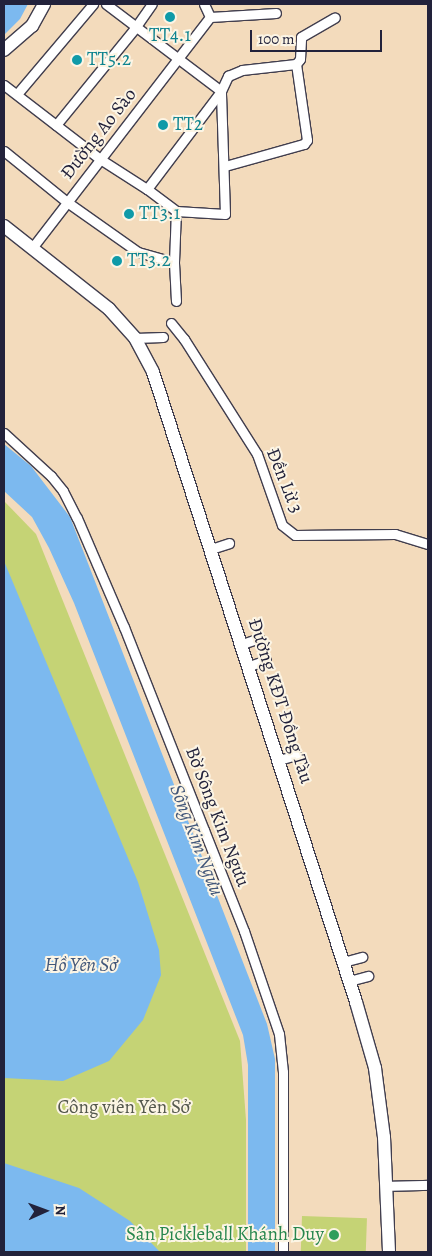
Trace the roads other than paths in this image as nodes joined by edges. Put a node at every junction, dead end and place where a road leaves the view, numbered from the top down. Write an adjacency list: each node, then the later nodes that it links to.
1 (44, 4): 10 (main road)
2 (93, 4): 15 (street)
3 (106, 4): 9 (street)
4 (152, 4): 9 (street)
5 (204, 4): 7 (street)
6 (276, 13): 7 (street)
7 (210, 16): 11 (street, Đường Ao Sào)
8 (335, 17): 12 (street)
9 (135, 28): 11 (street); 16 (street)
10 (4, 50)
11 (177, 59): 14 (street); 18 (street, Đường Ao Sào)
12 (296, 64): 14 (street); 19 (street)
13 (4, 85): 15 (street)
14 (221, 92): 19 (street); 20 (street)
15 (16, 94): 16 (street)
16 (56, 125): 18 (street)
17 (4, 151): 21 (street)
18 (100, 159): 20 (street); 21 (street, Đường Ao Sào)
19 (225, 166): 22 (street)
20 (147, 189): 22 (street)
21 (67, 202): 24 (street, Đường Ao Sào); 25 (street)
22 (176, 211): 25 (street)
23 (4, 226): 24 (main road, Đường KĐT Đồng Tàu)
24 (32, 248): 29 (main road, Đường KĐT Đồng Tàu)
25 (174, 262): 26 (street)
26 (176, 301)
27 (171, 323): 32 (street, Đền Lừ 3)
28 (163, 337): 29 (street)
29 (135, 338): 33 (main road, Đường KĐT Đồng Tàu)
30 (4, 433): 46 (street, Bờ Sông Kim Ngưu)
31 (230, 543): 33 (street)
32 (428, 544)
33 (211, 549): 35 (main road, Đường KĐT Đồng Tàu)
34 (259, 638): 35 (street)
35 (242, 644): 37 (main road, Đường KĐT Đồng Tàu)
36 (266, 660): 37 (street)
37 (249, 666): 39 (main road, Đường KĐT Đồng Tàu)
38 (296, 755): 39 (street)
39 (279, 760): 41 (main road, Đường KĐT Đồng Tàu)
40 (362, 957): 41 (street)
41 (343, 962): 43 (main road, Đường KĐT Đồng Tàu)
42 (368, 976): 43 (street)
43 (349, 981): 45 (main road, Đường KĐT Đồng Tàu)
44 (428, 1185): 45 (street)
45 (386, 1186): 47 (main road, Đường KĐT Đồng Tàu)
46 (283, 1252)
47 (389, 1252)

